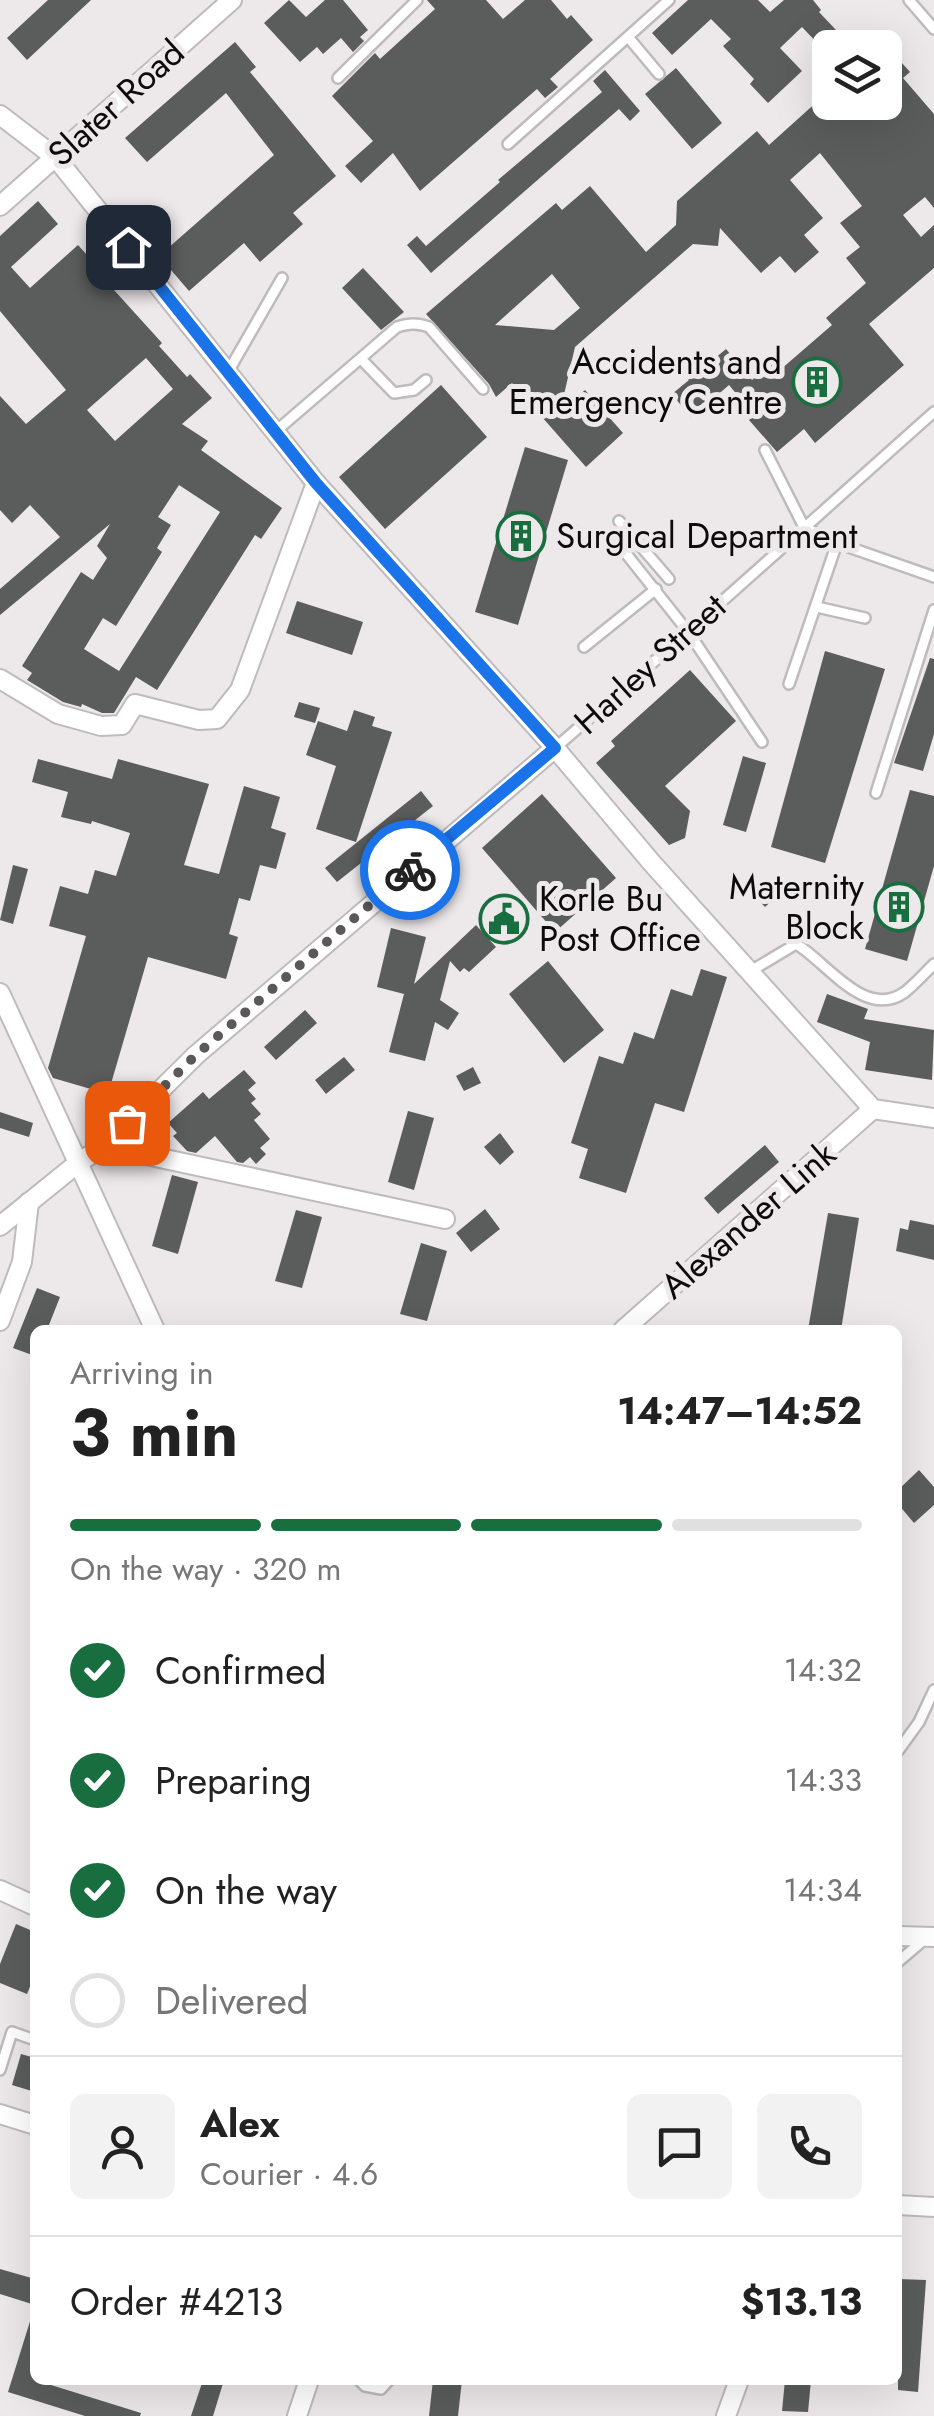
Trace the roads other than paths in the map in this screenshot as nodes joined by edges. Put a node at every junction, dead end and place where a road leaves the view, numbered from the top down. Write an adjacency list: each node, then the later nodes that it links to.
1 (232, 0): 11 (street, Slater Road)
2 (417, 0): 8 (lane)
3 (669, 0): 6 (lane)
4 (910, 0): 5 (lane)
5 (934, 29)
6 (628, 37): 7 (lane); 10 (lane)
7 (659, 74)
8 (338, 78)
9 (0, 114): 11 (street)
10 (508, 144)
11 (56, 158): 12 (street, Slater Road); 15 (street)
12 (0, 206)
13 (282, 278): 15 (lane)
14 (361, 359): 16 (lane); 17 (lane); 19 (lane)
15 (228, 372): 19 (street)
16 (426, 380)
17 (483, 389)
18 (934, 412): 23 (lane, Harley Street)
19 (276, 431): 21 (street)
20 (766, 450): 23 (lane)
21 (316, 483): 34 (street); 37 (street)
22 (619, 521): 27 (lane)
23 (804, 527): 25 (lane); 32 (lane, Harley Street)
24 (565, 528): 28 (lane)
25 (837, 543): 26 (lane); 29 (lane)
26 (934, 576)
27 (668, 579)
28 (656, 589): 32 (lane); 33 (lane)
29 (817, 607): 31 (lane); 35 (lane)
30 (934, 610): 38 (lane)
31 (866, 618)
32 (689, 633): 36 (lane); 37 (lane, Harley Street)
33 (584, 647)
34 (0, 679)
35 (789, 684)
36 (762, 742)
37 (555, 748): 40 (street); 44 (street, Harley Street)
38 (876, 793)
39 (934, 964): 40 (lane)
40 (750, 972): 42 (street)
41 (0, 993): 45 (street)
42 (874, 1109): 43 (street); 51 (street, Alexander Link)
43 (934, 1118)
44 (104, 1146): 45 (street, Harley Street); 47 (street)
45 (78, 1163): 46 (street, Harley Street); 50 (street)
46 (30, 1202): 48 (street, Harley Street); 49 (street)
47 (445, 1219)
48 (0, 1226)
49 (0, 1321)
50 (153, 1325)
51 (629, 1325)
52 (934, 1690): 53 (lane)
53 (902, 1745)
54 (0, 1890): 55 (street)
55 (30, 1904)
56 (902, 1936): 57 (street)
57 (931, 1937): 58 (lane)
58 (902, 1959)
59 (30, 2038): 60 (lane)
60 (0, 2070)
61 (0, 2114): 62 (street)
62 (30, 2123)
63 (902, 2205): 64 (street)
64 (934, 2207)
65 (308, 2385): 67 (street)
66 (737, 2385): 68 (street)
67 (297, 2416)
68 (726, 2416)

